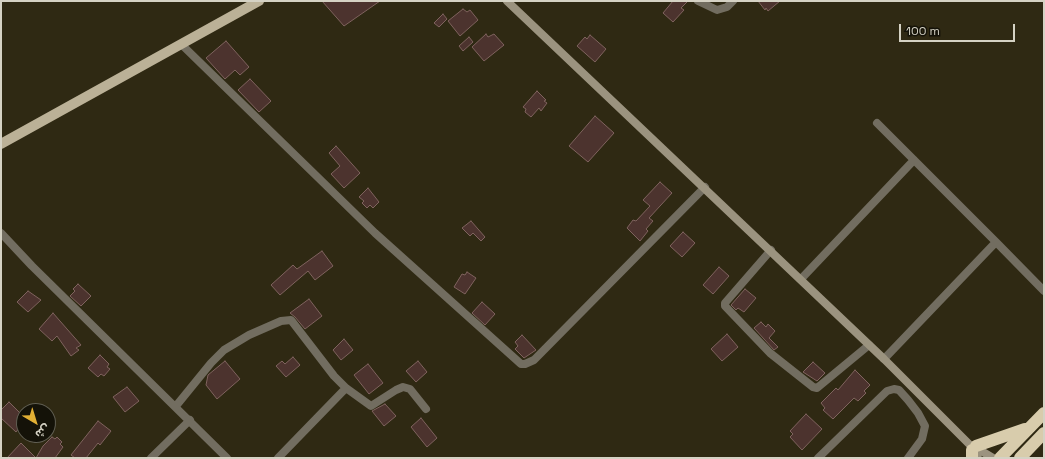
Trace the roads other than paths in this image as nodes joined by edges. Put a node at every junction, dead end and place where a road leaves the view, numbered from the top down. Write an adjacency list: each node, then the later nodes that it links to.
1 (259, 1): 5 (main road)
2 (508, 1): 9 (street)
3 (698, 1): 4 (street)
4 (733, 1)
5 (181, 44): 7 (main road); 9 (street)
6 (878, 123): 8 (street)
7 (1, 144)
8 (914, 160): 11 (street); 13 (street)
9 (705, 187): 12 (street)
10 (1, 233): 18 (street)
11 (996, 242): 14 (street); 16 (street)
12 (771, 250): 13 (street); 15 (street)
13 (801, 279): 15 (street)
14 (1044, 291)
15 (869, 345): 16 (street)
16 (884, 359): 25 (street)
17 (346, 388): 18 (street); 19 (street); 28 (street)
18 (176, 406): 21 (street)
19 (426, 410)
20 (1044, 413): 22 (highway)
21 (190, 420): 26 (street); 27 (street)
22 (1030, 427): 25 (highway); 32 (highway)
23 (1044, 433): 24 (highway)
24 (1032, 446): 33 (highway); 34 (highway)
25 (974, 451): 31 (street)
26 (151, 458)
27 (227, 458)
28 (278, 458)
29 (818, 458): 30 (street)
30 (908, 458)
31 (993, 458)
32 (1000, 458)
33 (1020, 458)
34 (1029, 458)

